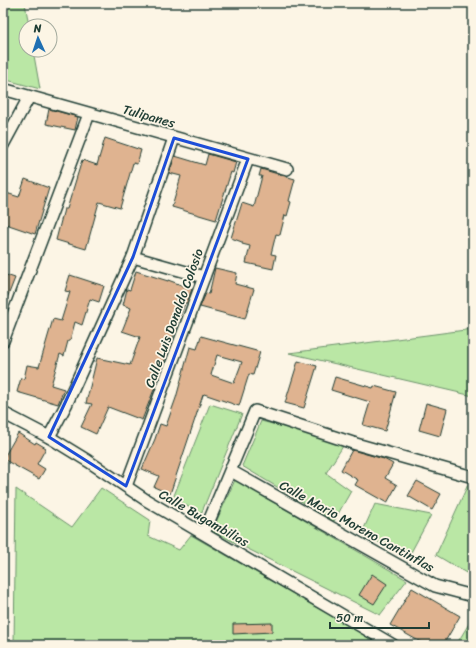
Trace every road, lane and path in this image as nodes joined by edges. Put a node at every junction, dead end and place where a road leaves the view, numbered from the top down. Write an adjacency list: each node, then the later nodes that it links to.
1 (3, 89): 2 (street, Tulipanes)
2 (29, 97): 3 (street, Tulipanes); 5 (street)
3 (89, 114): 4 (street, Tulipanes); 10 (street)
4 (174, 138): 6 (street, Tulipanes); 8 (street)
5 (3, 145)
6 (248, 159): 7 (street, Tulipanes); 9 (street, Calle Luis Donaldo Colosio)
7 (286, 170)
8 (133, 257): 9 (street); 12 (street)
9 (204, 277): 15 (street, Calle Luis Donaldo Colosio)
10 (3, 341)
11 (3, 413): 12 (street, Calle Bugambilias)
12 (49, 437): 15 (street, Calle Bugambilias)
13 (231, 471): 14 (street); 16 (street); 17 (street, Calle Mario Moreno Cantinflas)
14 (473, 477)
15 (126, 486): 16 (street, Calle Bugambilias)
16 (204, 533): 18 (street, Calle Bugambilias)
17 (473, 596)
18 (393, 645)

